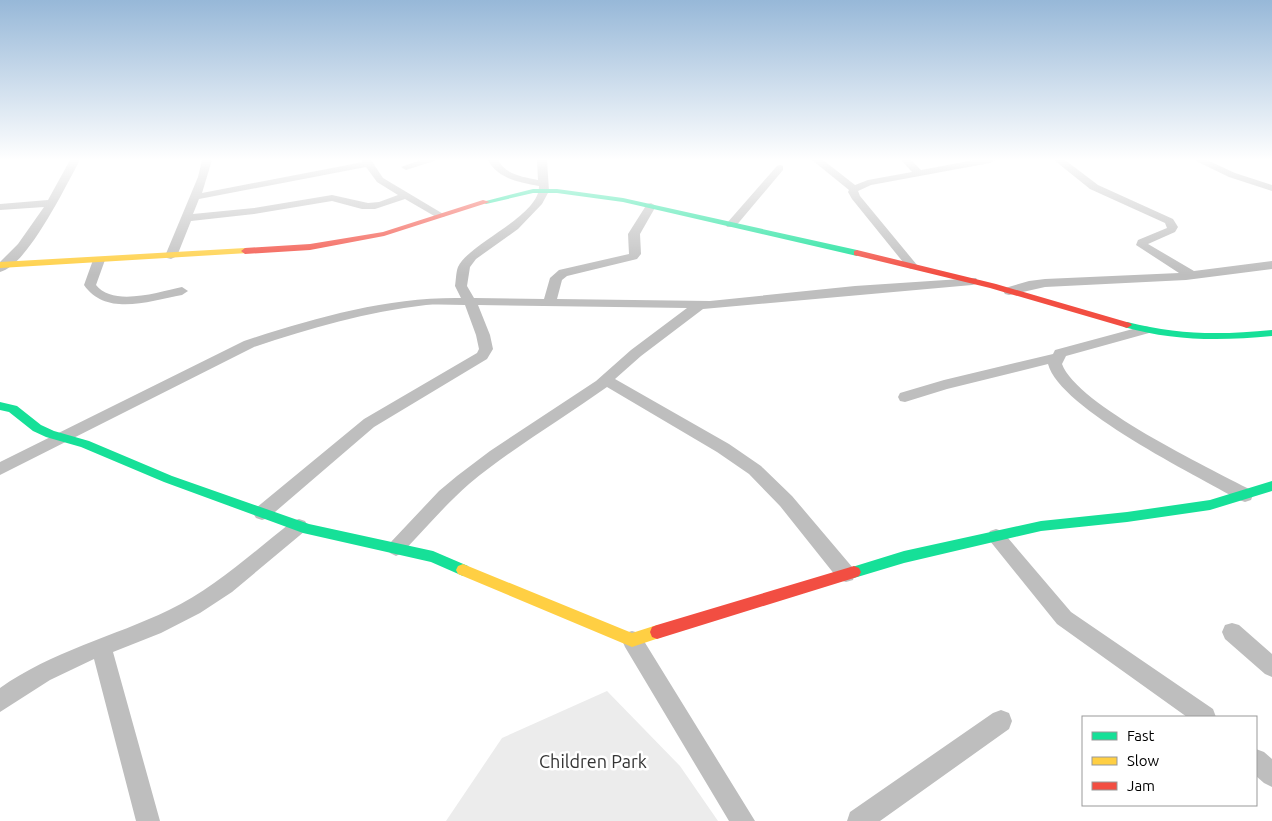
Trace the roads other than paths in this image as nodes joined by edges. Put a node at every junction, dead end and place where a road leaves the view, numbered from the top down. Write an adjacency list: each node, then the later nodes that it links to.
1 (53, 198): 13 (street)
2 (194, 198): 17 (street)
3 (330, 198): 17 (street)
4 (335, 198): 5 (street)
5 (399, 198)
6 (410, 198): 16 (street)
7 (499, 198): 16 (main road)
8 (540, 198): 28 (street)
9 (613, 198): 14 (main road)
10 (754, 198): 18 (street)
11 (857, 198): 21 (street)
12 (1119, 198): 24 (street)
13 (50, 203): 15 (street); 23 (street)
14 (651, 206): 18 (main road); 29 (street)
15 (0, 207)
16 (440, 215): 19 (main road)
17 (186, 218): 19 (street)
18 (731, 225): 21 (main road)
19 (171, 256): 20 (main road)
20 (99, 260): 23 (main road); 26 (street)
21 (911, 265): 25 (main road)
22 (1272, 265): 24 (street)
23 (2, 266)
24 (1191, 275): 27 (street)
25 (973, 281): 27 (main road); 30 (street)
26 (182, 290)
27 (1009, 291): 31 (main road)
28 (470, 302): 29 (street); 37 (street); 41 (street)
29 (548, 304): 30 (street)
30 (700, 306): 34 (street)
31 (1144, 330): 32 (main road); 33 (street)
32 (1272, 333)
33 (1057, 357): 35 (street); 40 (street)
34 (606, 380): 44 (street); 45 (street)
35 (905, 397)
36 (0, 406): 37 (main road)
37 (66, 438): 38 (street); 41 (main road)
38 (0, 469)
39 (1272, 486): 40 (main road)
40 (1245, 494): 43 (main road)
41 (262, 513): 42 (main road)
42 (299, 526): 44 (main road); 48 (street)
43 (996, 536): 45 (main road); 51 (street)
44 (396, 548): 47 (main road)
45 (846, 574): 47 (main road)
46 (1232, 632): 49 (street)
47 (632, 640): 56 (street)
48 (102, 647): 50 (street); 55 (street)
49 (1272, 667)
50 (0, 701)
51 (1204, 716)
52 (1001, 721): 57 (street)
53 (1257, 761): 54 (street)
54 (1272, 775)
55 (148, 821)
56 (743, 821)
57 (859, 821)

